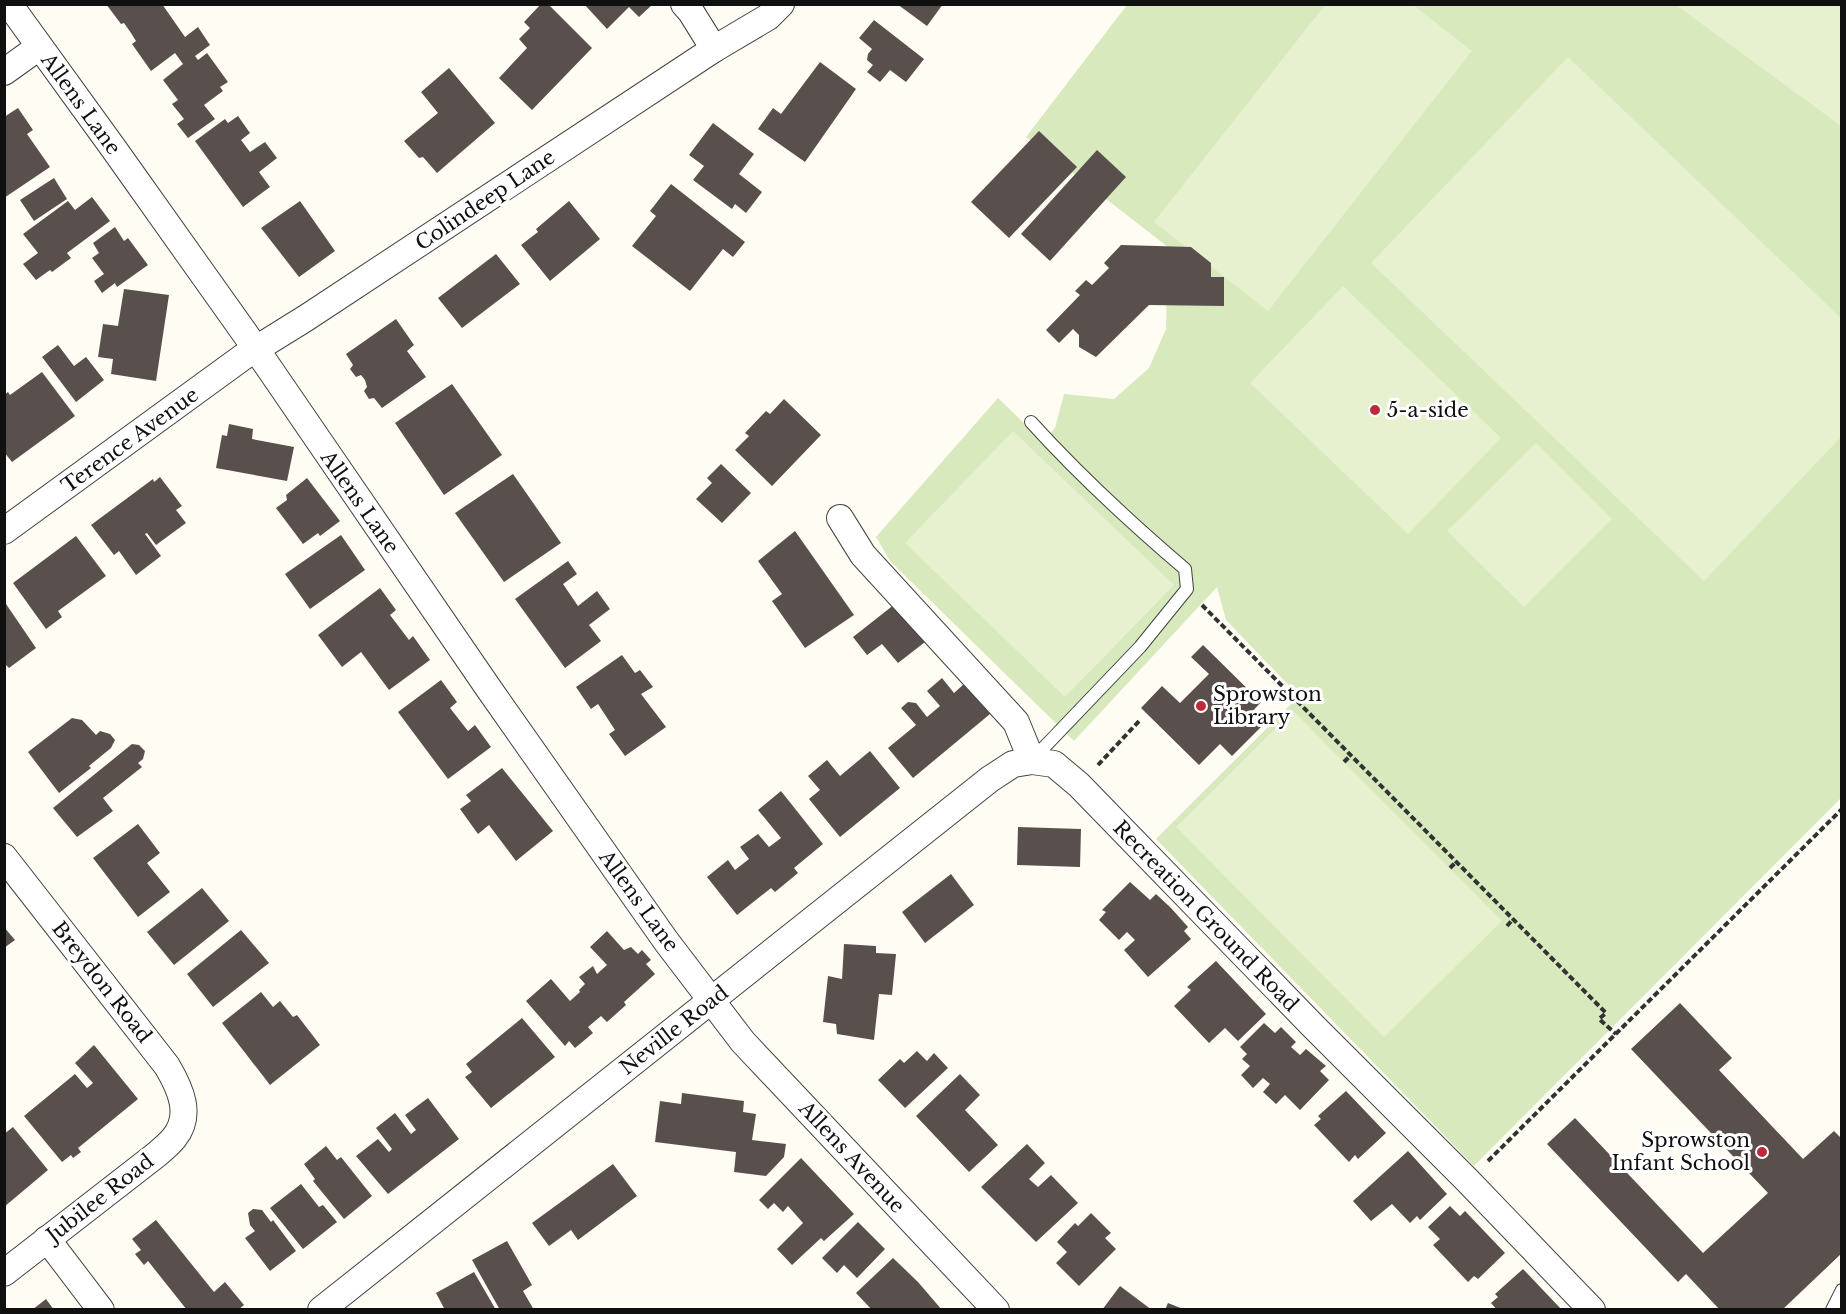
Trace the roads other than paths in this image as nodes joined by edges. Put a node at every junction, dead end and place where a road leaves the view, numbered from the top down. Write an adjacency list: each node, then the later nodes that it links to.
1 (9, 4): 4 (street, Allens Lane)
2 (684, 4): 5 (street)
3 (782, 4): 5 (street, Colindeep Lane)
4 (39, 47): 6 (street); 7 (street, Allens Lane)
5 (714, 49): 7 (street, Colindeep Lane)
6 (4, 72)
7 (256, 349): 10 (street, Terence Avenue); 13 (street, Allens Lane)
8 (1031, 422): 11 (lane)
9 (840, 518): 11 (street)
10 (4, 531)
11 (1032, 761): 13 (street, Neville Road); 21 (street, Recreation Ground Road)
12 (4, 856): 14 (street, Breydon Road)
13 (712, 1000): 19 (street, Neville Road); 20 (street, Allens Avenue)
14 (184, 1115): 15 (street, Jubilee Road)
15 (47, 1239): 16 (street, Jubilee Road); 18 (street)
16 (4, 1273)
17 (1842, 1290): 22 (lane)
18 (101, 1310)
19 (321, 1310)
20 (996, 1310)
21 (1592, 1310)
22 (1832, 1310)

